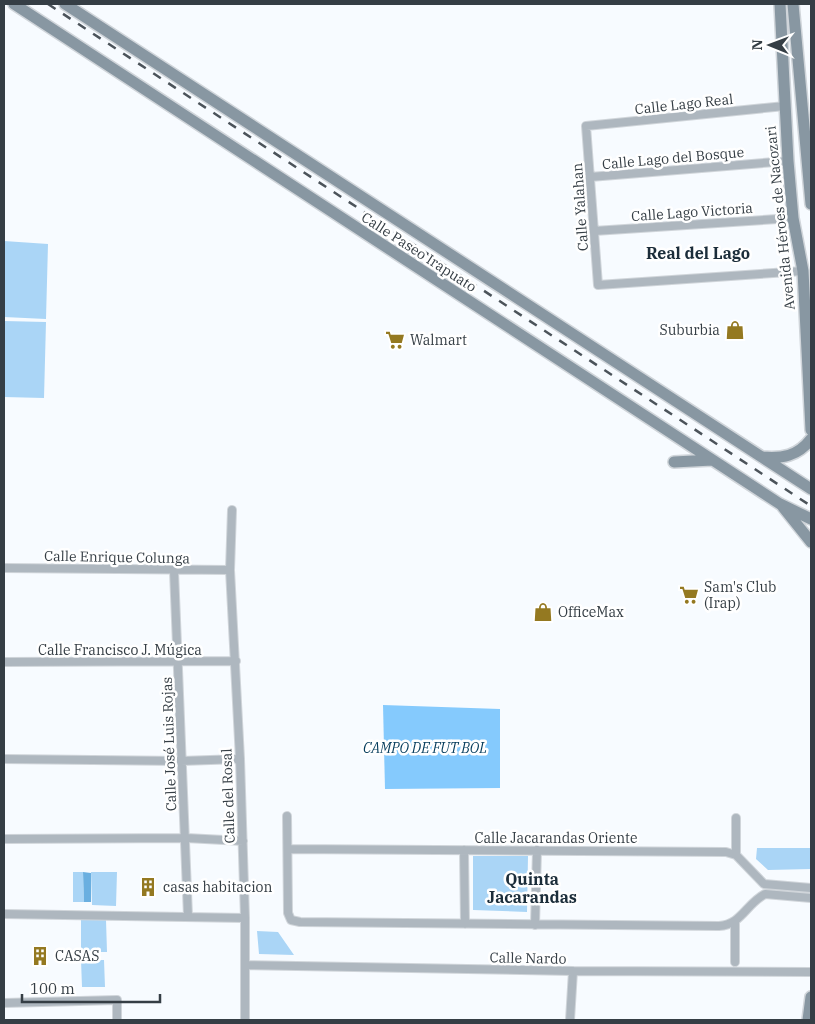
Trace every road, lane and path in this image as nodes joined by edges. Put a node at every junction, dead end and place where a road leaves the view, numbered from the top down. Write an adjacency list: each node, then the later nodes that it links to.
1 (14, 4): 17 (main road, Calle Paseo Irapuato)
2 (65, 4): 16 (main road, Calle Paseo Irapuato)
3 (780, 4): 5 (main road, Avenida Héroes de Nacozari)
4 (793, 4): 9 (main road)
5 (785, 106): 6 (street, Calle Lago Real); 7 (main road, Avenida Héroes de Nacozari)
6 (586, 126): 8 (street, Calle Yalahan)
7 (788, 161): 8 (street, Calle Lago del Bosque); 11 (main road, Avenida Héroes de Nacozari)
8 (590, 177): 12 (street, Calle Yalahan)
9 (811, 188): 10 (main road)
10 (811, 204)
11 (793, 218): 12 (street, Calle Lago Victoria); 13 (main road, Avenida Héroes de Nacozari)
12 (594, 231): 13 (street, Calle Yalahan)
13 (803, 271): 14 (main road, Avenida Héroes de Nacozari)
14 (811, 430)
15 (811, 439): 16 (main road)
16 (761, 457): 19 (main road, Calle Paseo Irapuato)
17 (712, 460): 18 (main road); 20 (main road, Calle Paseo Irapuato)
18 (674, 462)
19 (811, 490)
20 (780, 504): 22 (main road, Calle Paseo Irapuato); 23 (main road)
21 (232, 510): 25 (street, Calle del Rosal)
22 (811, 519)
23 (811, 542)
24 (4, 568): 26 (street, Calle Enrique Colunga)
25 (230, 570): 26 (street, Calle Enrique Colunga); 27 (street, Calle del Rosal)
26 (174, 571): 29 (street, Calle José Luis Rojas)
27 (236, 661): 29 (street, Calle Francisco J. Múgica); 31 (street, Calle del Rosal)
28 (4, 662): 29 (street, Calle Francisco J. Múgica)
29 (179, 663): 32 (street, Calle José Luis Rojas)
30 (4, 759): 32 (street)
31 (240, 759): 32 (street); 37 (street, Calle del Rosal)
32 (181, 761): 35 (street, Calle José Luis Rojas)
33 (287, 816): 38 (street)
34 (736, 818): 41 (street)
35 (186, 838): 36 (street); 37 (street); 45 (street, Calle José Luis Rojas)
36 (4, 839)
37 (242, 841): 46 (street, Calle del Rosal)
38 (288, 849): 39 (street, Calle Jacarandas Oriente); 48 (street)
39 (464, 850): 40 (street, Calle Jacarandas Oriente); 48 (street)
40 (537, 850): 41 (street, Calle Jacarandas Oriente); 49 (street)
41 (736, 856): 42 (street)
42 (811, 888)
43 (811, 898): 47 (street)
44 (4, 914): 45 (street)
45 (188, 916): 46 (street)
46 (245, 918): 51 (street, Calle del Rosal)
47 (735, 922): 49 (street); 50 (street)
48 (465, 924): 49 (street)
49 (536, 925)
50 (734, 962)
51 (245, 965): 52 (street, Calle Nardo); 57 (street, Calle del Rosal)
52 (573, 971): 53 (street, Calle Nardo); 58 (street)
53 (811, 972)
54 (811, 997): 59 (main road)
55 (4, 1003): 56 (street)
56 (117, 1020)
57 (245, 1020)
58 (570, 1020)
59 (808, 1020)

